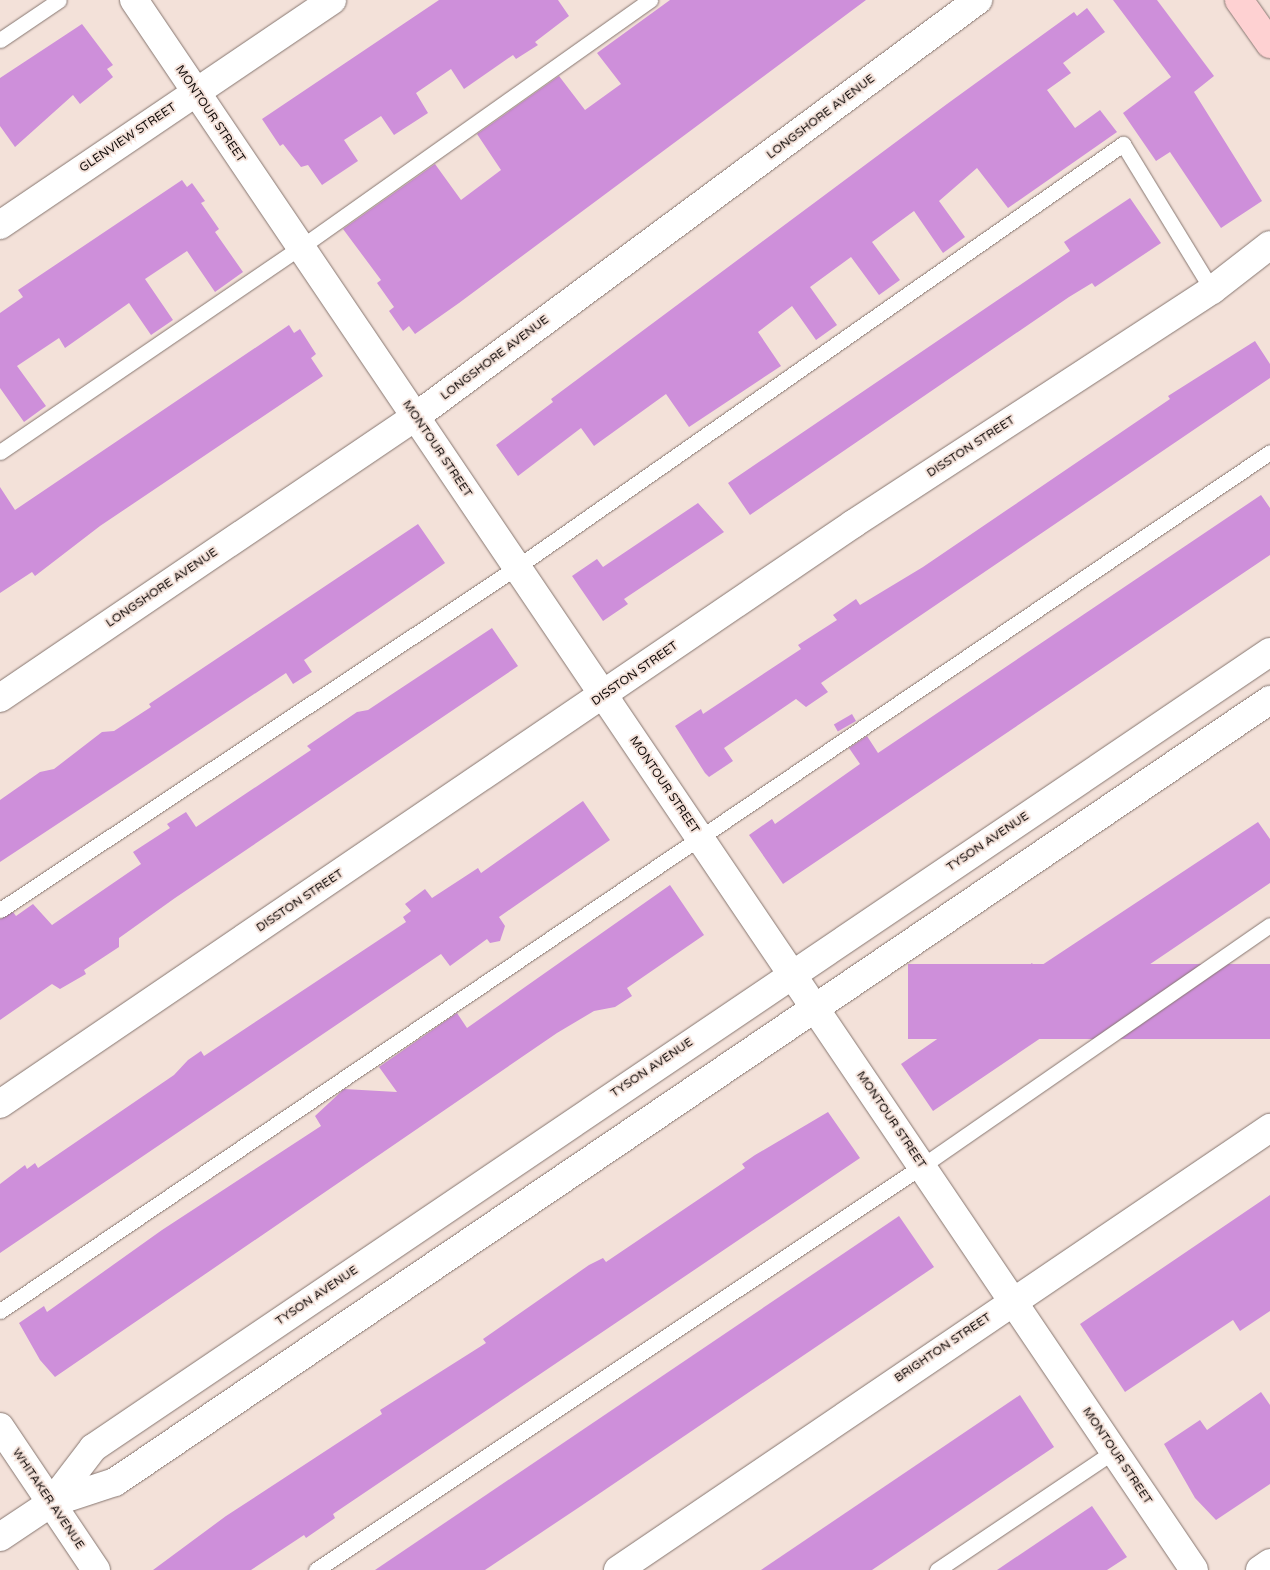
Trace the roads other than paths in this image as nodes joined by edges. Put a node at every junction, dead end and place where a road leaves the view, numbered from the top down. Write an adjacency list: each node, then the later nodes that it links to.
1 (59, 0): 7 (lane)
2 (134, 0): 9 (street, MONTOUR STREET)
3 (332, 0): 9 (street, GLENVIEW STREET)
4 (650, 0): 12 (lane)
5 (978, 0): 14 (street, LONGSHORE AVENUE)
6 (1239, 0): 8 (main road)
7 (0, 40)
8 (1270, 44)
9 (196, 92): 10 (street, GLENVIEW STREET); 12 (street, MONTOUR STREET)
10 (0, 225)
11 (1270, 245): 13 (street, DISSTON STREET)
12 (301, 247): 14 (street, MONTOUR STREET); 15 (lane)
13 (1212, 290): 17 (lane); 19 (street, DISSTON STREET)
14 (415, 417): 17 (street, MONTOUR STREET); 20 (street, LONGSHORE AVENUE)
15 (0, 452)
16 (1270, 452): 24 (lane)
17 (517, 567): 19 (street, MONTOUR STREET); 25 (lane)
18 (1270, 652): 22 (street, TYSON AVENUE)
19 (604, 696): 24 (street, MONTOUR STREET); 29 (street, DISSTON STREET)
20 (0, 698)
21 (1270, 700): 23 (street, TYSON AVENUE)
22 (1114, 758): 23 (street); 27 (street, TYSON AVENUE)
23 (1136, 791): 28 (street, TYSON AVENUE)
24 (700, 838): 27 (street, MONTOUR STREET); 35 (lane)
25 (0, 910)
26 (1270, 925): 31 (lane)
27 (791, 974): 28 (street, MONTOUR STREET); 32 (street, TYSON AVENUE)
28 (813, 1005): 31 (street, MONTOUR STREET); 33 (street, TYSON AVENUE)
29 (0, 1104)
30 (1270, 1128): 34 (street, BRIGHTON STREET)
31 (922, 1166): 34 (street, MONTOUR STREET); 42 (lane)
32 (419, 1226): 33 (street); 38 (street, TYSON AVENUE)
33 (442, 1259): 38 (street, TYSON AVENUE)
34 (1012, 1300): 37 (street, MONTOUR STREET); 43 (street, BRIGHTON STREET)
35 (0, 1311)
36 (0, 1428): 38 (street, WHITAKER AVENUE)
37 (1114, 1452): 44 (lane); 45 (street, MONTOUR STREET)
38 (51, 1503): 39 (street, TYSON AVENUE); 41 (street, WHITAKER AVENUE)
39 (0, 1537)
40 (1270, 1563): 46 (street)
41 (96, 1570)
42 (316, 1570)
43 (618, 1570)
44 (937, 1570)
45 (1194, 1570)
46 (1260, 1570)

